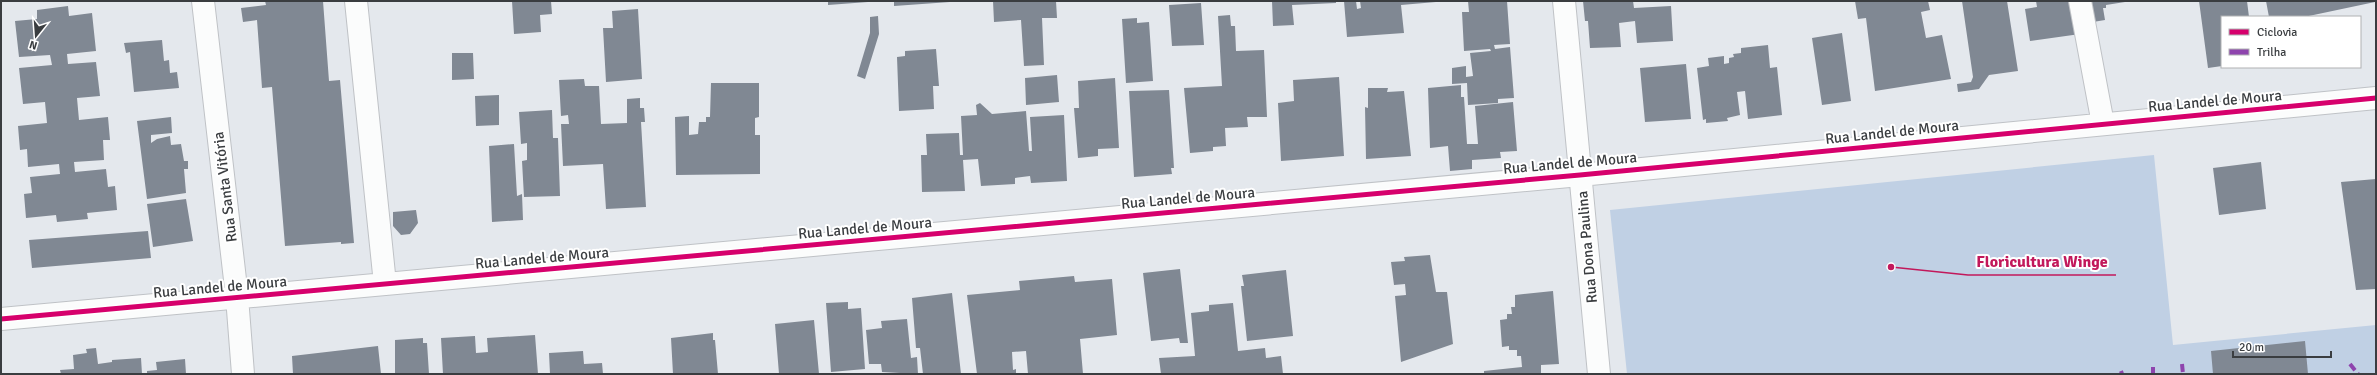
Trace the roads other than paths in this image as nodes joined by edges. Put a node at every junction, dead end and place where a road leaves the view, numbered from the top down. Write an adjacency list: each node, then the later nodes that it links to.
1 (203, 1): 9 (street, Rua Santa Vitória)
2 (356, 1): 8 (street)
3 (1564, 1): 7 (street, Rua Dona Paulina)
4 (2080, 1): 6 (street)
5 (2376, 98): 6 (street, Rua Landel de Moura)
6 (2103, 124): 7 (street, Rua Landel de Moura)
7 (1580, 174): 8 (street, Rua Landel de Moura); 12 (street, Rua Dona Paulina)
8 (385, 284): 9 (street, Rua Landel de Moura)
9 (238, 297): 10 (street, Rua Landel de Moura); 11 (street, Rua Santa Vitória)
10 (1, 319)
11 (243, 374)
12 (1599, 374)

